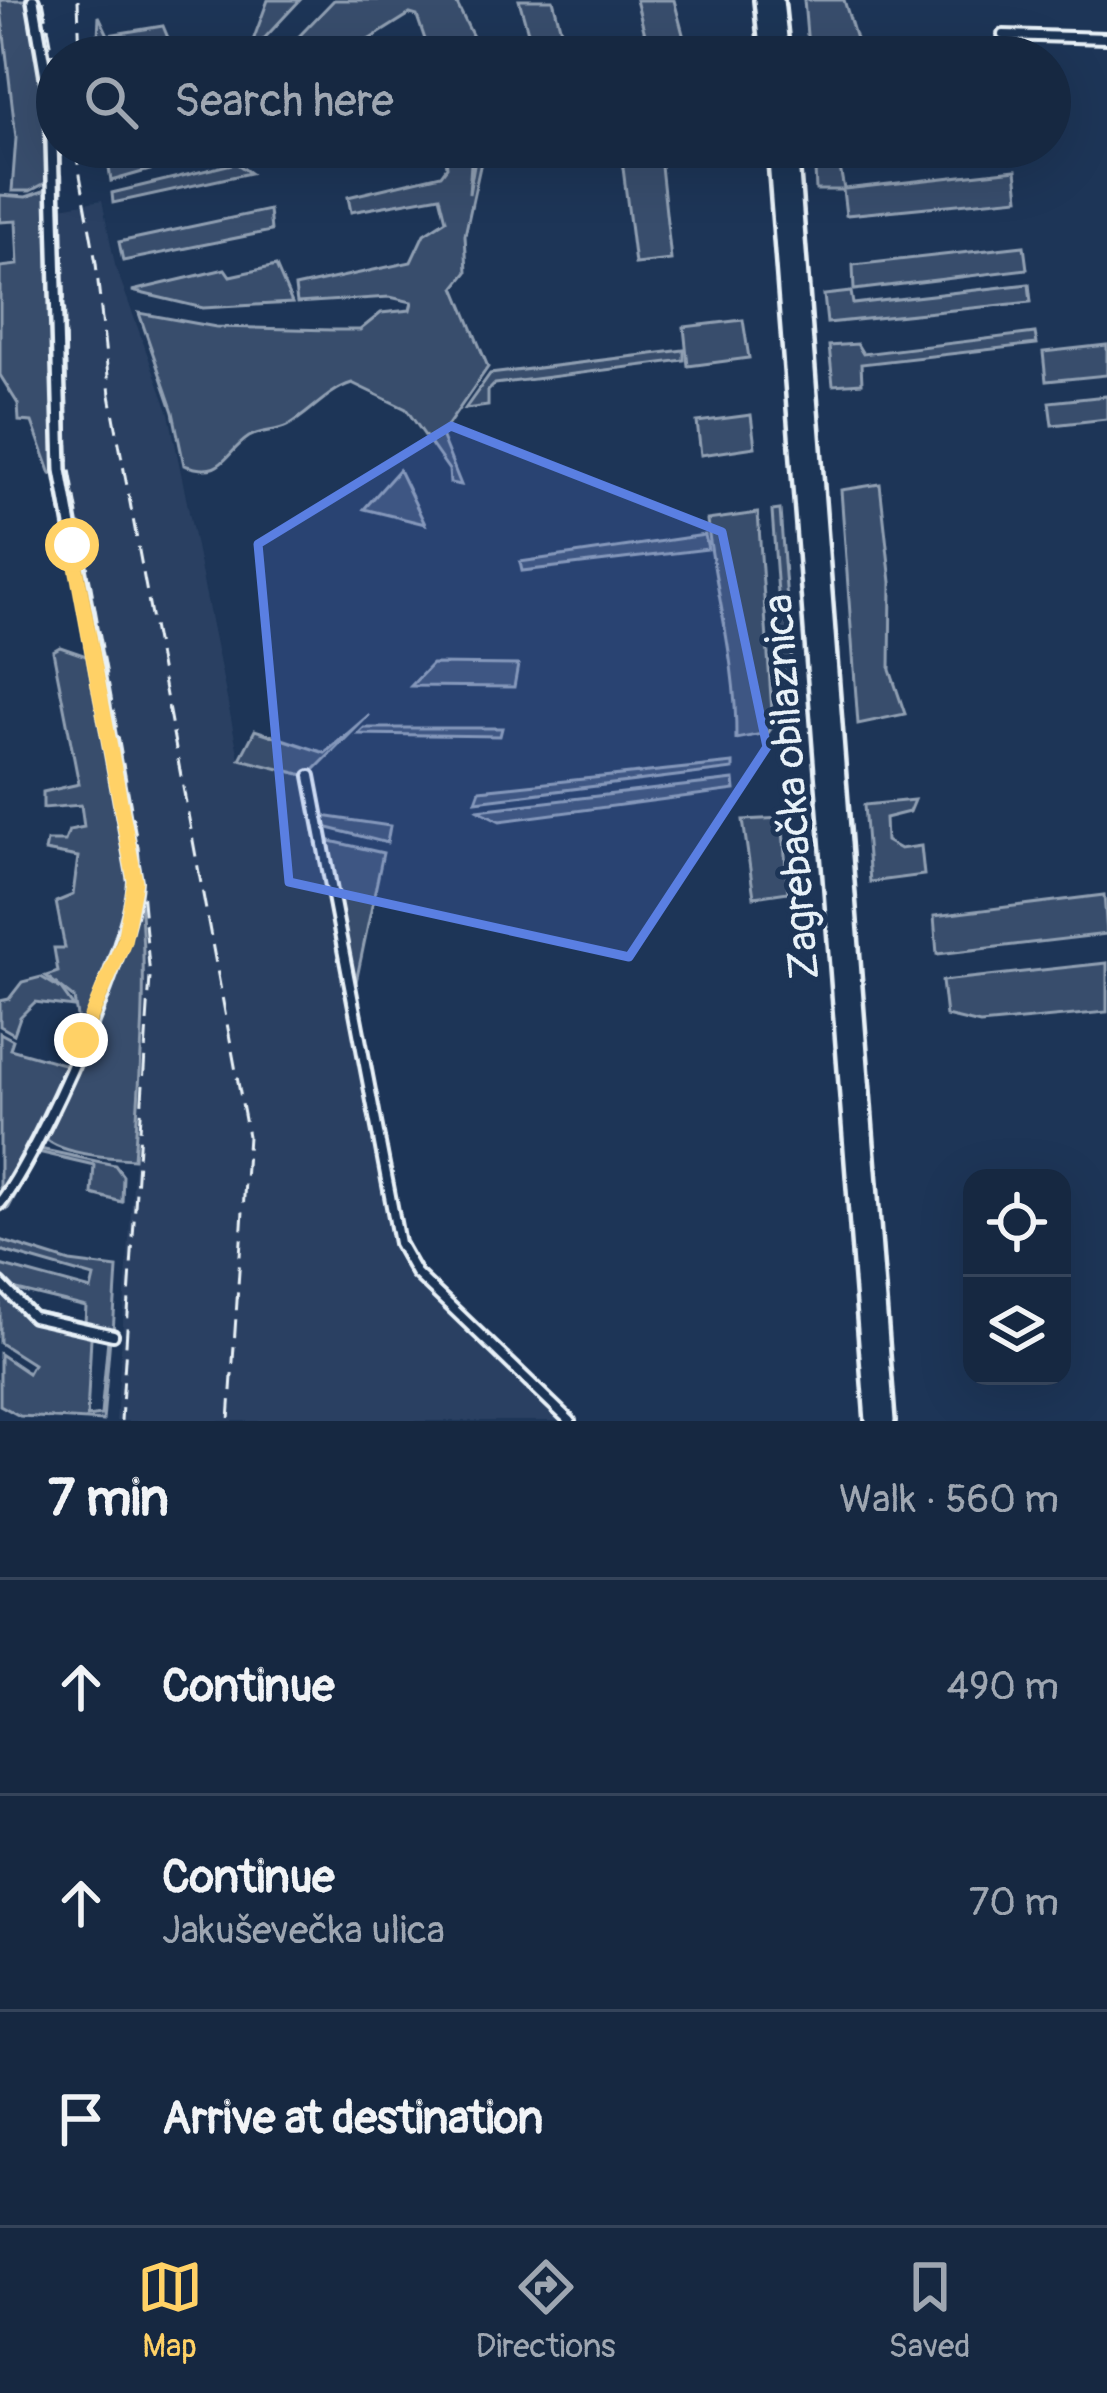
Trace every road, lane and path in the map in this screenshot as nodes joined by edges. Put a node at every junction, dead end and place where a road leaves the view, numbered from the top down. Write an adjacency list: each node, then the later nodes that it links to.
1 (33, 0): 5 (main road)
2 (763, 0): 6 (highway)
3 (775, 0): 7 (highway)
4 (1003, 35): 8 (street)
5 (39, 36)
6 (767, 36)
7 (779, 36)
8 (1038, 36)
9 (1071, 37): 10 (street)
10 (1107, 38)
11 (53, 168): 15 (main road)
12 (778, 168): 19 (highway, Zagrebačka obilaznica)
13 (791, 168): 20 (highway, Zagrebačka obilaznica)
14 (310, 776): 18 (street)
15 (0, 1203)
16 (0, 1283): 17 (street)
17 (113, 1335)
18 (570, 1421)
19 (874, 1421)
20 (886, 1421)

